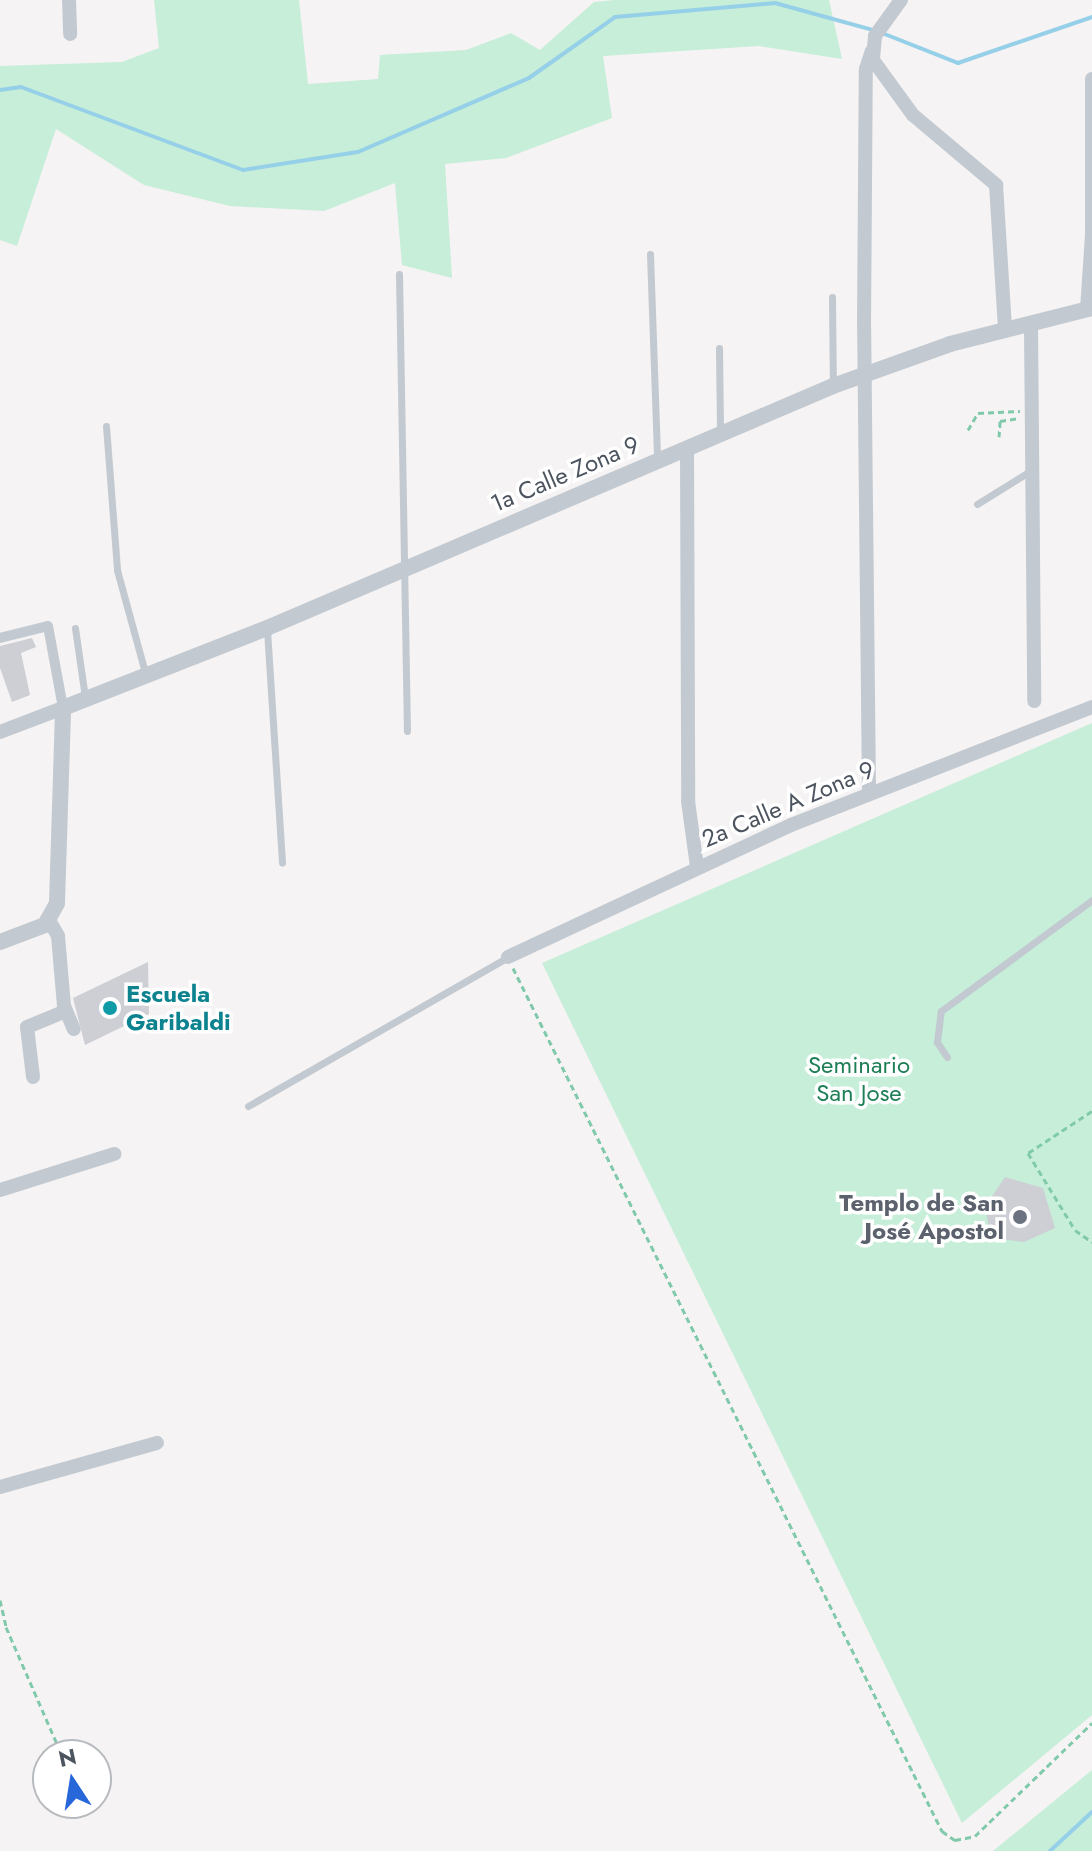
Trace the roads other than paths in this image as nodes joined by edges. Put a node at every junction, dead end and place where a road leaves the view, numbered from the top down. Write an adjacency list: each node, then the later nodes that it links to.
1 (69, 0): 3 (street)
2 (901, 0): 4 (street)
3 (70, 34)
4 (872, 51): 12 (street); 14 (street)
5 (1092, 79): 6 (street)
6 (1092, 233): 10 (street)
7 (650, 254): 19 (lane)
8 (399, 274): 22 (lane)
9 (832, 297): 15 (lane)
10 (1090, 309): 11 (street, 1a Calle Zona 9)
11 (1031, 325): 12 (street, 1a Calle Zona 9); 20 (street)
12 (1005, 330): 14 (street, 1a Calle Zona 9)
13 (719, 348): 17 (lane)
14 (868, 373): 15 (street, 1a Calle Zona 9); 33 (street)
15 (833, 386): 17 (street, 1a Calle Zona 9)
16 (106, 426): 26 (lane)
17 (720, 430): 18 (street, 1a Calle Zona 9)
18 (687, 448): 19 (street, 1a Calle Zona 9); 35 (street)
19 (657, 461): 22 (street, 1a Calle Zona 9)
20 (1032, 469): 21 (lane); 28 (street)
21 (977, 504)
22 (406, 568): 24 (street, 1a Calle Zona 9); 31 (lane)
23 (75, 628): 27 (lane)
24 (267, 628): 26 (street, 1a Calle Zona 9); 34 (lane)
25 (0, 638): 30 (street)
26 (146, 676): 27 (street, 1a Calle Zona 9)
27 (85, 700): 30 (street, 1a Calle Zona 9)
28 (1034, 701)
29 (1092, 707): 33 (street, 2a Calle A Zona 9)
30 (63, 708): 32 (street); 37 (street)
31 (407, 731)
32 (0, 732)
33 (869, 792): 35 (street, 2a Calle A Zona 9)
34 (282, 863)
35 (697, 867): 39 (street, 2a Calle A Zona 9)
36 (1092, 900): 42 (lane)
37 (50, 922): 38 (street); 40 (street)
38 (0, 942)
39 (508, 957): 44 (lane)
40 (66, 1011): 41 (street); 43 (street)
41 (74, 1029)
42 (947, 1057)
43 (33, 1077)
44 (248, 1106)
45 (114, 1154): 46 (street)
46 (0, 1190)
47 (157, 1443): 48 (street)
48 (0, 1487)

